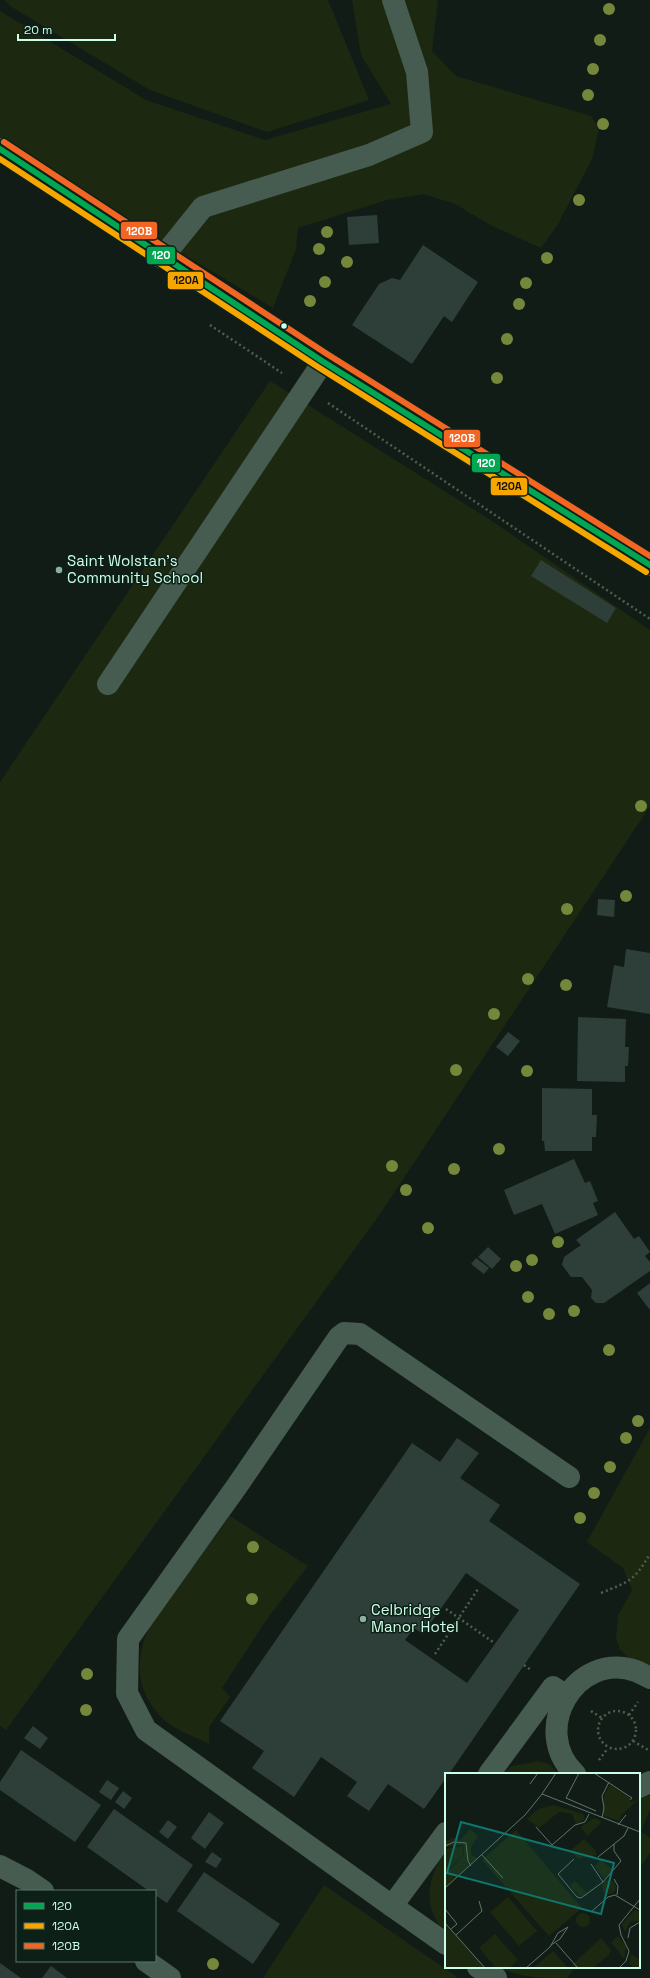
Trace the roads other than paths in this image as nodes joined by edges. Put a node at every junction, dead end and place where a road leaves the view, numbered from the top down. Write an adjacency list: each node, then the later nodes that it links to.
1 (394, 0): 3 (street)
2 (0, 149): 3 (main road)
3 (162, 258): 4 (main road)
4 (323, 362): 5 (main road); 6 (street)
5 (650, 565)
6 (108, 684)
7 (569, 1477): 17 (street)
8 (650, 1678): 9 (street)
9 (566, 1696): 10 (street); 11 (street)
10 (491, 1773)
11 (574, 1773)
12 (650, 1782): 13 (street)
13 (640, 1787)
14 (445, 1834): 17 (street)
15 (0, 1866): 16 (street)
16 (42, 1890)
17 (392, 1906): 18 (street)
18 (445, 1943)
19 (147, 1962): 21 (street)
20 (480, 1968): 22 (street)
21 (170, 1978)
22 (496, 1978)

